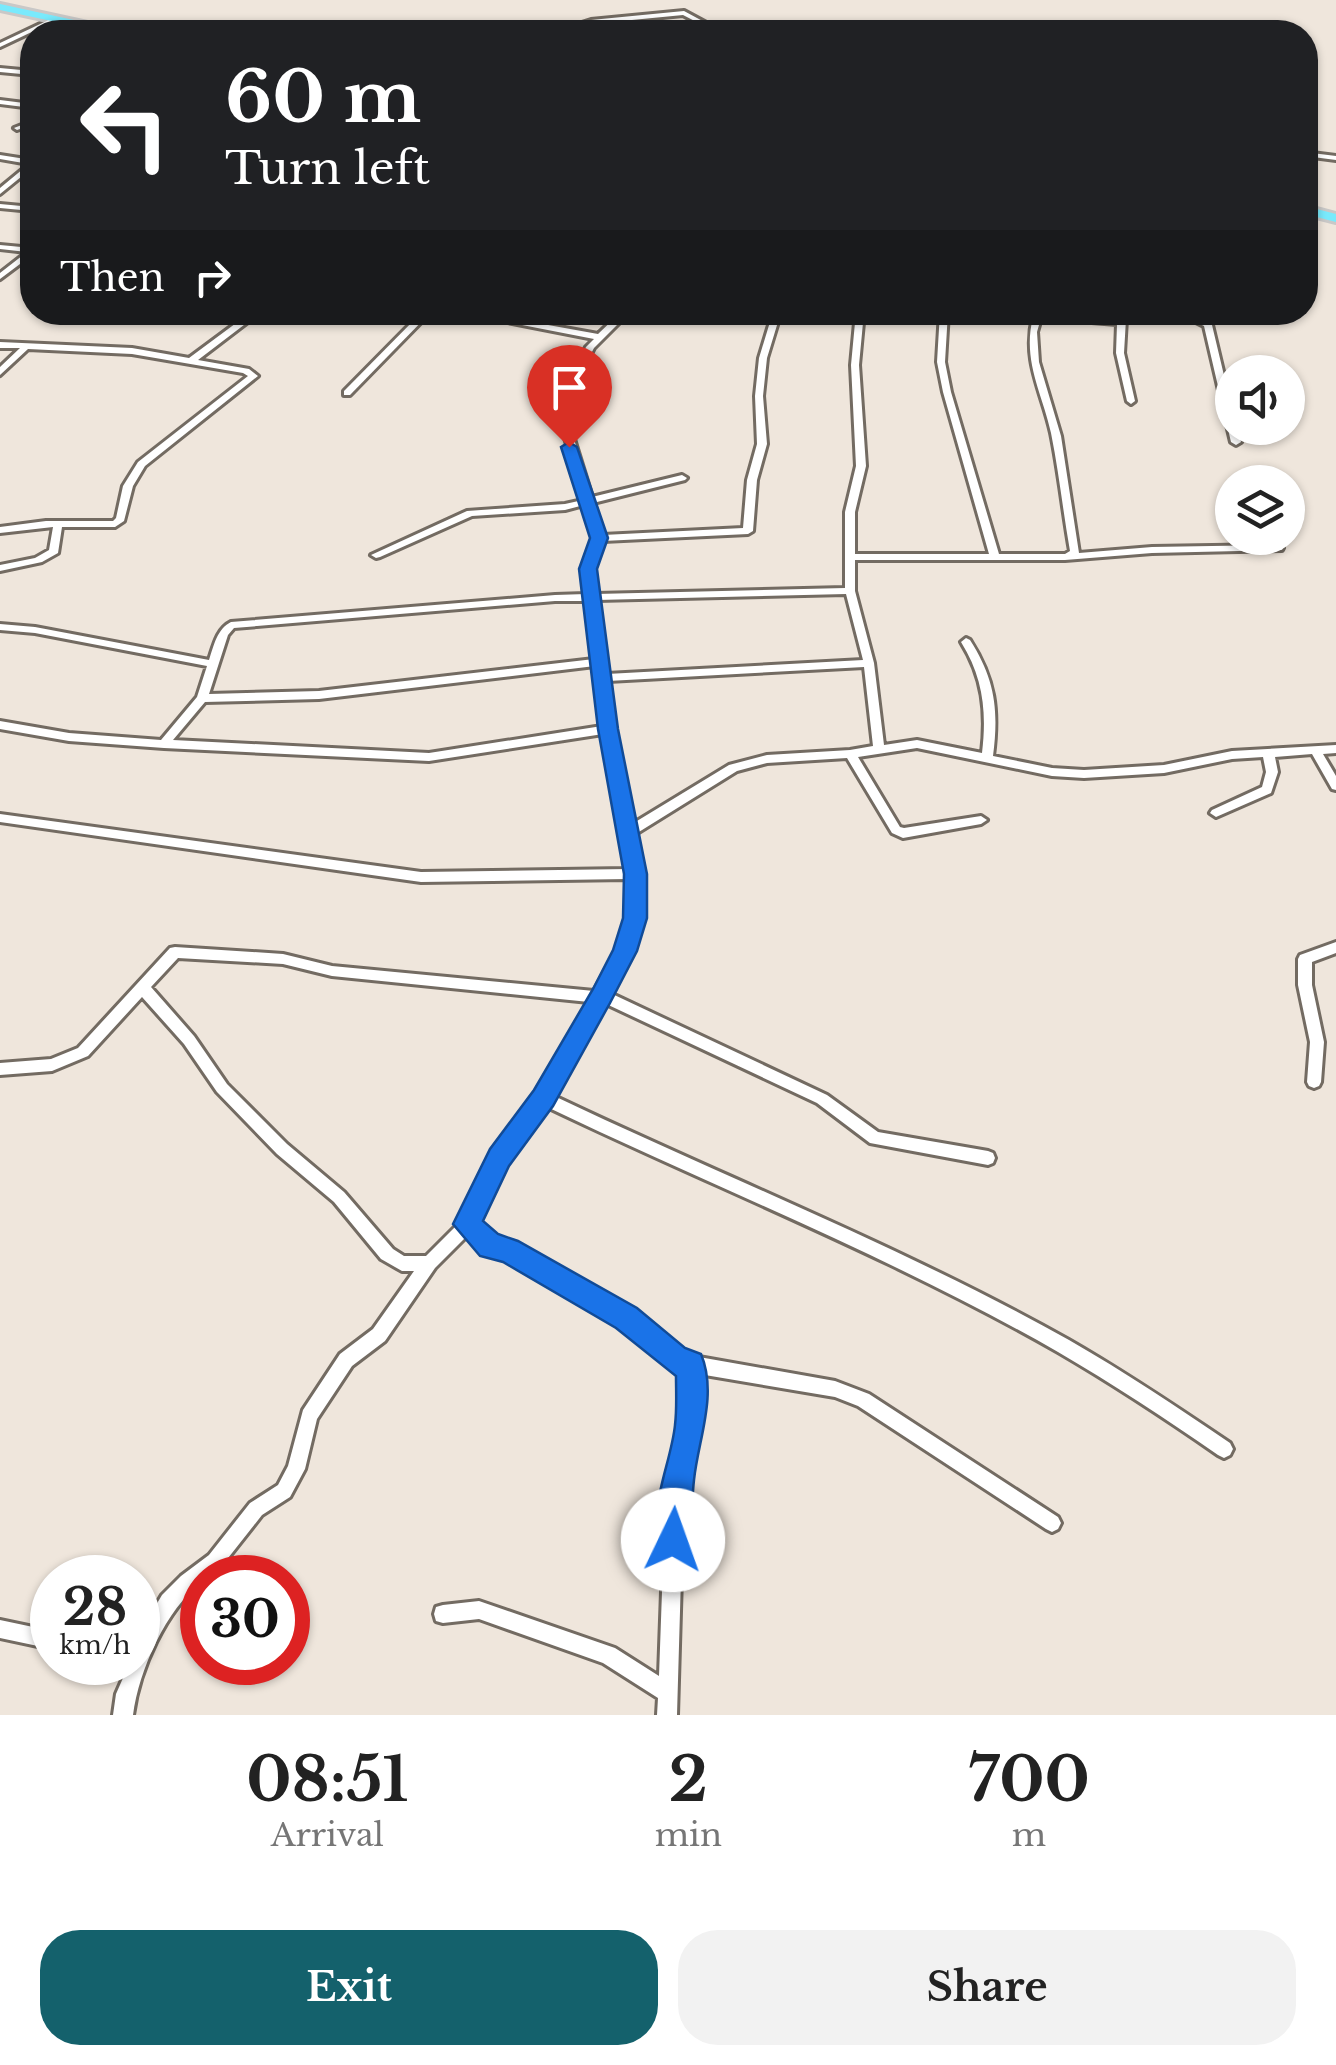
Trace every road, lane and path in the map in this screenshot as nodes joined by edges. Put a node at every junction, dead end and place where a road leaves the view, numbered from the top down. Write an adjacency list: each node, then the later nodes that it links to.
1 (1, 8): 2 (highway)
2 (55, 19): 3 (highway)
3 (58, 20)
4 (612, 20): 5 (street)
5 (697, 20)
6 (20, 127): 7 (street)
7 (17, 128)
8 (20, 174): 9 (street)
9 (0, 192)
10 (20, 261): 11 (street)
11 (0, 277)
12 (239, 325): 26 (street)
13 (414, 325): 28 (street)
14 (532, 325): 22 (street)
15 (612, 325): 22 (street)
16 (774, 325): 34 (street)
17 (859, 325): 38 (street)
18 (943, 325): 39 (street)
19 (1035, 325): 37 (street)
20 (1122, 325): 29 (street)
21 (1208, 325): 25 (street)
22 (599, 337): 31 (street)
23 (0, 344): 24 (street)
24 (24, 348): 26 (street); 27 (street)
25 (1215, 355)
26 (191, 361): 32 (street)
27 (0, 372)
28 (347, 393)
29 (1131, 401)
30 (682, 478): 31 (street)
31 (590, 502): 34 (street); 36 (street)
32 (58, 524): 33 (street); 40 (street)
33 (0, 530)
34 (599, 538): 42 (street)
35 (1215, 550): 37 (street)
36 (376, 555)
37 (1072, 555): 39 (street)
38 (850, 556): 39 (street); 41 (street)
39 (995, 556)
40 (0, 568)
41 (850, 590): 42 (street); 47 (street)
42 (593, 598): 45 (street); 46 (street)
43 (0, 628): 46 (street)
44 (966, 642): 58 (street)
45 (601, 662): 48 (street); 49 (street)
46 (214, 664): 49 (street)
47 (868, 664): 48 (street); 53 (street)
48 (604, 678): 51 (street)
49 (202, 698): 52 (street)
50 (0, 726): 52 (street)
51 (608, 729): 52 (street); 63 (street)
52 (164, 744)
53 (879, 748): 57 (street); 58 (street)
54 (1315, 750): 55 (street); 56 (street); 59 (street)
55 (1336, 750)
56 (1268, 753): 58 (street); 60 (street)
57 (850, 754): 62 (street); 63 (street)
58 (987, 756)
59 (1336, 786)
60 (1216, 812)
61 (0, 818): 64 (street)
62 (982, 820)
63 (626, 834): 64 (street)
64 (635, 874): 67 (street)
65 (1336, 947): 69 (street)
66 (142, 987): 67 (street); 68 (street); 73 (street)
67 (600, 997): 70 (street); 71 (street)
68 (0, 1069)
69 (1314, 1082)
70 (543, 1098): 72 (street); 75 (street)
71 (988, 1158)
72 (468, 1224): 73 (street); 74 (street)
73 (429, 1263): 77 (street)
74 (691, 1364): 76 (street); 82 (street)
75 (1224, 1449)
76 (1052, 1523)
77 (160, 1614)
78 (443, 1614): 82 (street)
79 (0, 1629): 80 (street)
80 (30, 1635)
81 (129, 1685): 83 (street)
82 (668, 1693): 84 (street)
83 (123, 1715)
84 (668, 1715)

